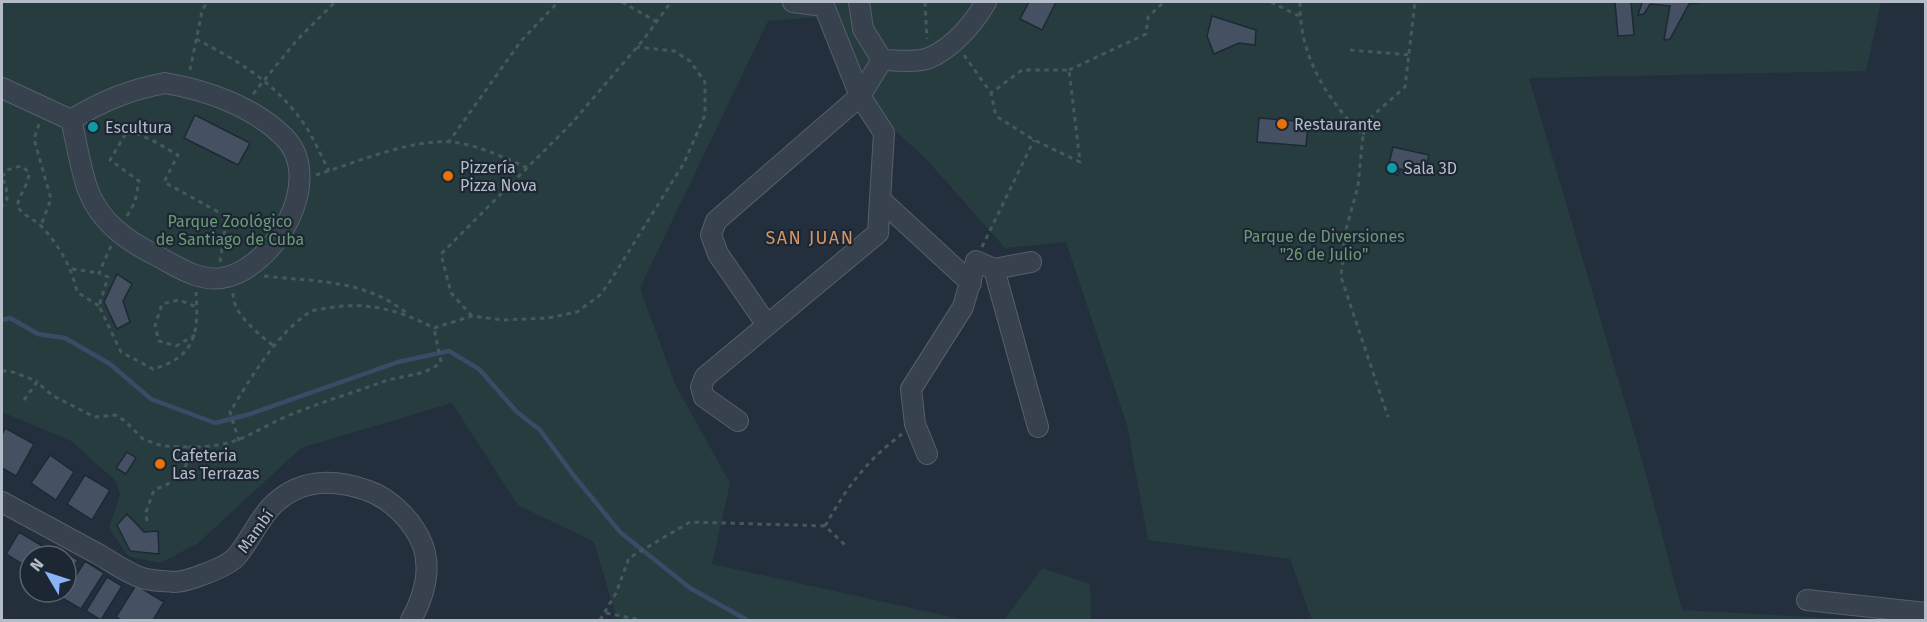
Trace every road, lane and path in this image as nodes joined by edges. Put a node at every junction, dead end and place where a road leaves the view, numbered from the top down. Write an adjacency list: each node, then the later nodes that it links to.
1 (207, 2): 16 (path)
2 (335, 2): 24 (path)
3 (558, 2): 34 (path)
4 (622, 2): 15 (path)
5 (671, 2): 15 (path)
6 (793, 2): 28 (street)
7 (859, 2): 22 (street)
8 (925, 2): 21 (path)
9 (986, 2): 17 (street)
10 (1164, 2): 23 (path)
11 (1271, 2): 14 (path)
12 (1300, 2): 14 (path)
13 (1415, 2): 20 (path)
14 (1299, 17): 32 (path)
15 (657, 22): 18 (path)
16 (196, 39): 24 (path); 25 (path)
17 (955, 41): 21 (street); 27 (path)
18 (637, 47): 35 (path); 55 (path)
19 (1350, 50): 20 (path)
20 (1410, 55): 32 (path)
21 (929, 58): 22 (street)
22 (882, 60): 28 (street)
23 (1069, 70): 27 (path); 33 (path)
24 (264, 80): 30 (path); 36 (path)
25 (186, 86): 30 (street); 31 (street)
26 (2, 88): 29 (street)
27 (992, 93): 33 (path)
28 (860, 96): 39 (street); 56 (street)
29 (45, 108): 31 (street); 42 (path)
30 (250, 112): 38 (street)
31 (71, 120): 43 (street)
32 (1363, 135): 63 (path)
33 (1034, 140): 46 (path)
34 (448, 143): 35 (path); 36 (path)
35 (528, 168): 55 (path)
36 (329, 171): 38 (path)
37 (2, 179): 40 (path); 42 (path)
38 (300, 180): 44 (street)
39 (882, 201): 51 (street); 56 (street)
40 (2, 206)
41 (227, 216): 43 (path); 44 (path); 50 (path)
42 (41, 225): 47 (path)
43 (117, 231): 48 (path); 50 (street)
44 (280, 234): 49 (street)
45 (1031, 262): 46 (street)
46 (985, 265): 51 (street); 66 (street)
47 (72, 269): 48 (path); 52 (path)
48 (99, 273): 52 (path)
49 (235, 273): 50 (street); 54 (path); 59 (path)
50 (203, 276): 53 (path)
51 (971, 283): 65 (street)
52 (99, 306): 58 (path)
53 (197, 307): 58 (path); 58 (path)
54 (410, 316): 57 (path); 59 (path)
55 (472, 316): 57 (path)
56 (767, 325): 64 (street)
57 (434, 328): 67 (path)
58 (196, 335)
59 (275, 347): 67 (path)
60 (2, 371): 61 (path)
61 (37, 382): 62 (path); 68 (path)
62 (24, 400)
63 (1388, 417)
64 (738, 420)
65 (915, 424): 69 (street); 72 (path)
66 (1038, 427)
67 (240, 441): 68 (path)
68 (190, 447): 71 (path)
69 (927, 454)
70 (2, 502): 77 (street, Mambí)
71 (147, 521)
72 (825, 526): 73 (path); 75 (path)
73 (845, 545)
74 (1807, 600): 76 (street)
75 (606, 613): 78 (path); 79 (path)
76 (1926, 613)
77 (411, 621)
78 (600, 621)
79 (641, 621)

